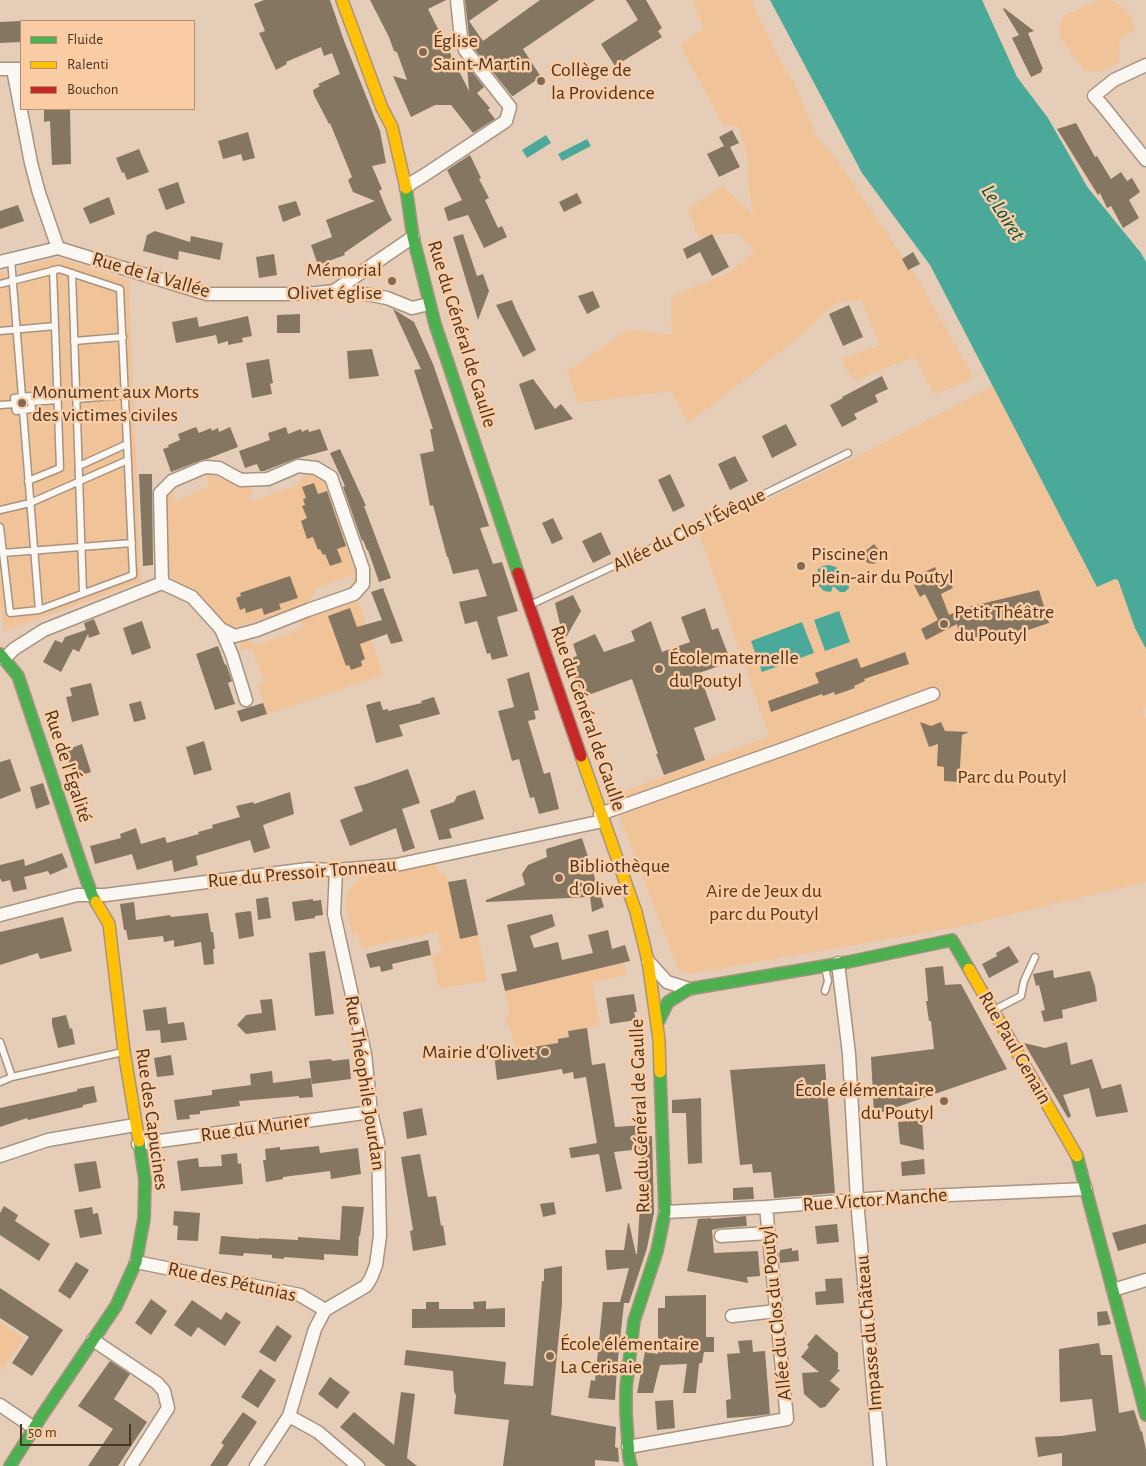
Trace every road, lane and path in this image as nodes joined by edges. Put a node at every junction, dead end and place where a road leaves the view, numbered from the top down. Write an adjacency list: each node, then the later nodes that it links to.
1 (342, 0): 9 (street, Rue du Général de Gaulle)
2 (457, 0): 9 (street)
3 (1146, 65): 8 (street)
4 (0, 69): 5 (street)
5 (17, 69): 6 (street)
6 (20, 91)
7 (23, 110): 11 (street)
8 (1146, 160)
9 (406, 188): 10 (street, Rue du Général de Gaulle)
10 (413, 237): 17 (street, Rue de la Vallée); 18 (street, Rue du Général de Gaulle)
11 (58, 248): 12 (street); 17 (street, Rue de la Vallée)
12 (5, 260): 15 (lane)
13 (53, 270): 14 (lane); 15 (lane); 19 (lane)
14 (72, 273): 22 (lane); 23 (lane)
15 (12, 280): 16 (lane); 20 (lane)
16 (0, 284)
17 (334, 291): 18 (street, Rue de la Vallée)
18 (429, 304): 47 (street, Rue du Général de Gaulle)
19 (55, 326): 20 (lane); 27 (lane)
20 (16, 330): 21 (lane); 25 (lane)
21 (0, 331)
22 (122, 337): 23 (lane); 24 (lane)
23 (74, 341): 26 (lane)
24 (125, 395): 26 (lane); 32 (lane)
25 (22, 397): 28 (lane); 29 (lane)
26 (76, 399): 35 (lane)
27 (57, 400): 28 (lane); 36 (lane)
28 (31, 402): 31 (lane)
29 (15, 404): 30 (lane); 31 (lane)
30 (0, 405)
31 (23, 411): 36 (lane)
32 (127, 444): 34 (lane); 35 (lane)
33 (848, 453): 47 (lane, Allée du Clos l'Évêque)
34 (128, 460): 37 (lane); 41 (lane)
35 (79, 466): 37 (lane)
36 (28, 481): 38 (lane)
37 (80, 481): 38 (lane); 42 (lane)
38 (30, 503): 39 (lane); 43 (lane)
39 (0, 510)
40 (0, 527): 44 (lane)
41 (132, 544): 42 (lane); 46 (lane)
42 (82, 547): 43 (lane); 46 (lane)
43 (34, 551): 44 (lane); 48 (lane)
44 (3, 553): 48 (lane)
45 (162, 583): 49 (street); 49 (street); 50 (street)
46 (83, 593): 48 (lane)
47 (529, 605): 53 (street, Rue du Général de Gaulle)
48 (39, 610)
49 (221, 629): 52 (street)
50 (2, 656): 55 (street, Rue de l'Égalité)
51 (933, 694): 53 (street, Rue du Pressoir Tonneau)
52 (246, 700)
53 (602, 817): 54 (street, Rue du Pressoir Tonneau); 58 (street, Rue du Général de Gaulle)
54 (336, 870): 55 (street, Rue du Pressoir Tonneau); 68 (street, Rue Théophile Jourdan)
55 (92, 895): 56 (street, Rue du Pressoir Tonneau); 65 (street, Rue des Capucines)
56 (0, 916)
57 (1035, 957): 62 (lane)
58 (648, 961): 60 (street); 63 (street, Rue du Général de Gaulle)
59 (831, 964): 60 (street, Rue Paul Genain); 61 (lane); 62 (street, Rue Paul Genain); 73 (street, Impasse du Château)
60 (689, 990): 63 (street, Rue Paul Genain)
61 (825, 991)
62 (993, 1011): 72 (street, Rue Paul Genain)
63 (657, 1024): 75 (street, Rue du Général de Gaulle)
64 (0, 1042): 66 (lane)
65 (124, 1051): 66 (lane); 69 (street, Rue des Capucines)
66 (12, 1078): 67 (lane)
67 (0, 1082)
68 (371, 1112): 70 (street, Rue du Murier); 81 (street, Rue Théophile Jourdan)
69 (135, 1125): 70 (street, Rue des Capucines); 71 (street)
70 (138, 1144): 78 (street, Rue des Capucines)
71 (0, 1156)
72 (1086, 1189): 73 (street, Rue Victor Manche); 80 (street, Rue Paul Genain)
73 (857, 1200): 74 (street, Rue Victor Manche); 95 (street, Impasse du Château)
74 (766, 1207): 75 (street, Rue Victor Manche); 76 (street, Allée du Clos du Poutyl)
75 (665, 1212): 89 (street, Rue du Général de Gaulle)
76 (768, 1233): 77 (street); 82 (street, Allée du Clos du Poutyl)
77 (721, 1236)
78 (136, 1262): 81 (street, Rue des Pétunias); 84 (street, Rue des Capucines)
79 (1146, 1280): 80 (street)
80 (1113, 1290): 86 (street, Rue Paul Genain)
81 (325, 1310): 87 (street)
82 (776, 1311): 83 (street); 89 (street, Allée du Clos du Poutyl)
83 (732, 1316)
84 (93, 1340): 88 (street, Rue des Capucines); 91 (street)
85 (0, 1404): 88 (street)
86 (1146, 1415)
87 (290, 1416): 92 (street); 93 (street)
88 (34, 1428): 90 (street, Rue des Capucines)
89 (628, 1447): 94 (street, Rue du Général de Gaulle)
90 (10, 1466)
91 (132, 1466)
92 (256, 1466)
93 (358, 1466)
94 (631, 1466)
95 (880, 1466)

